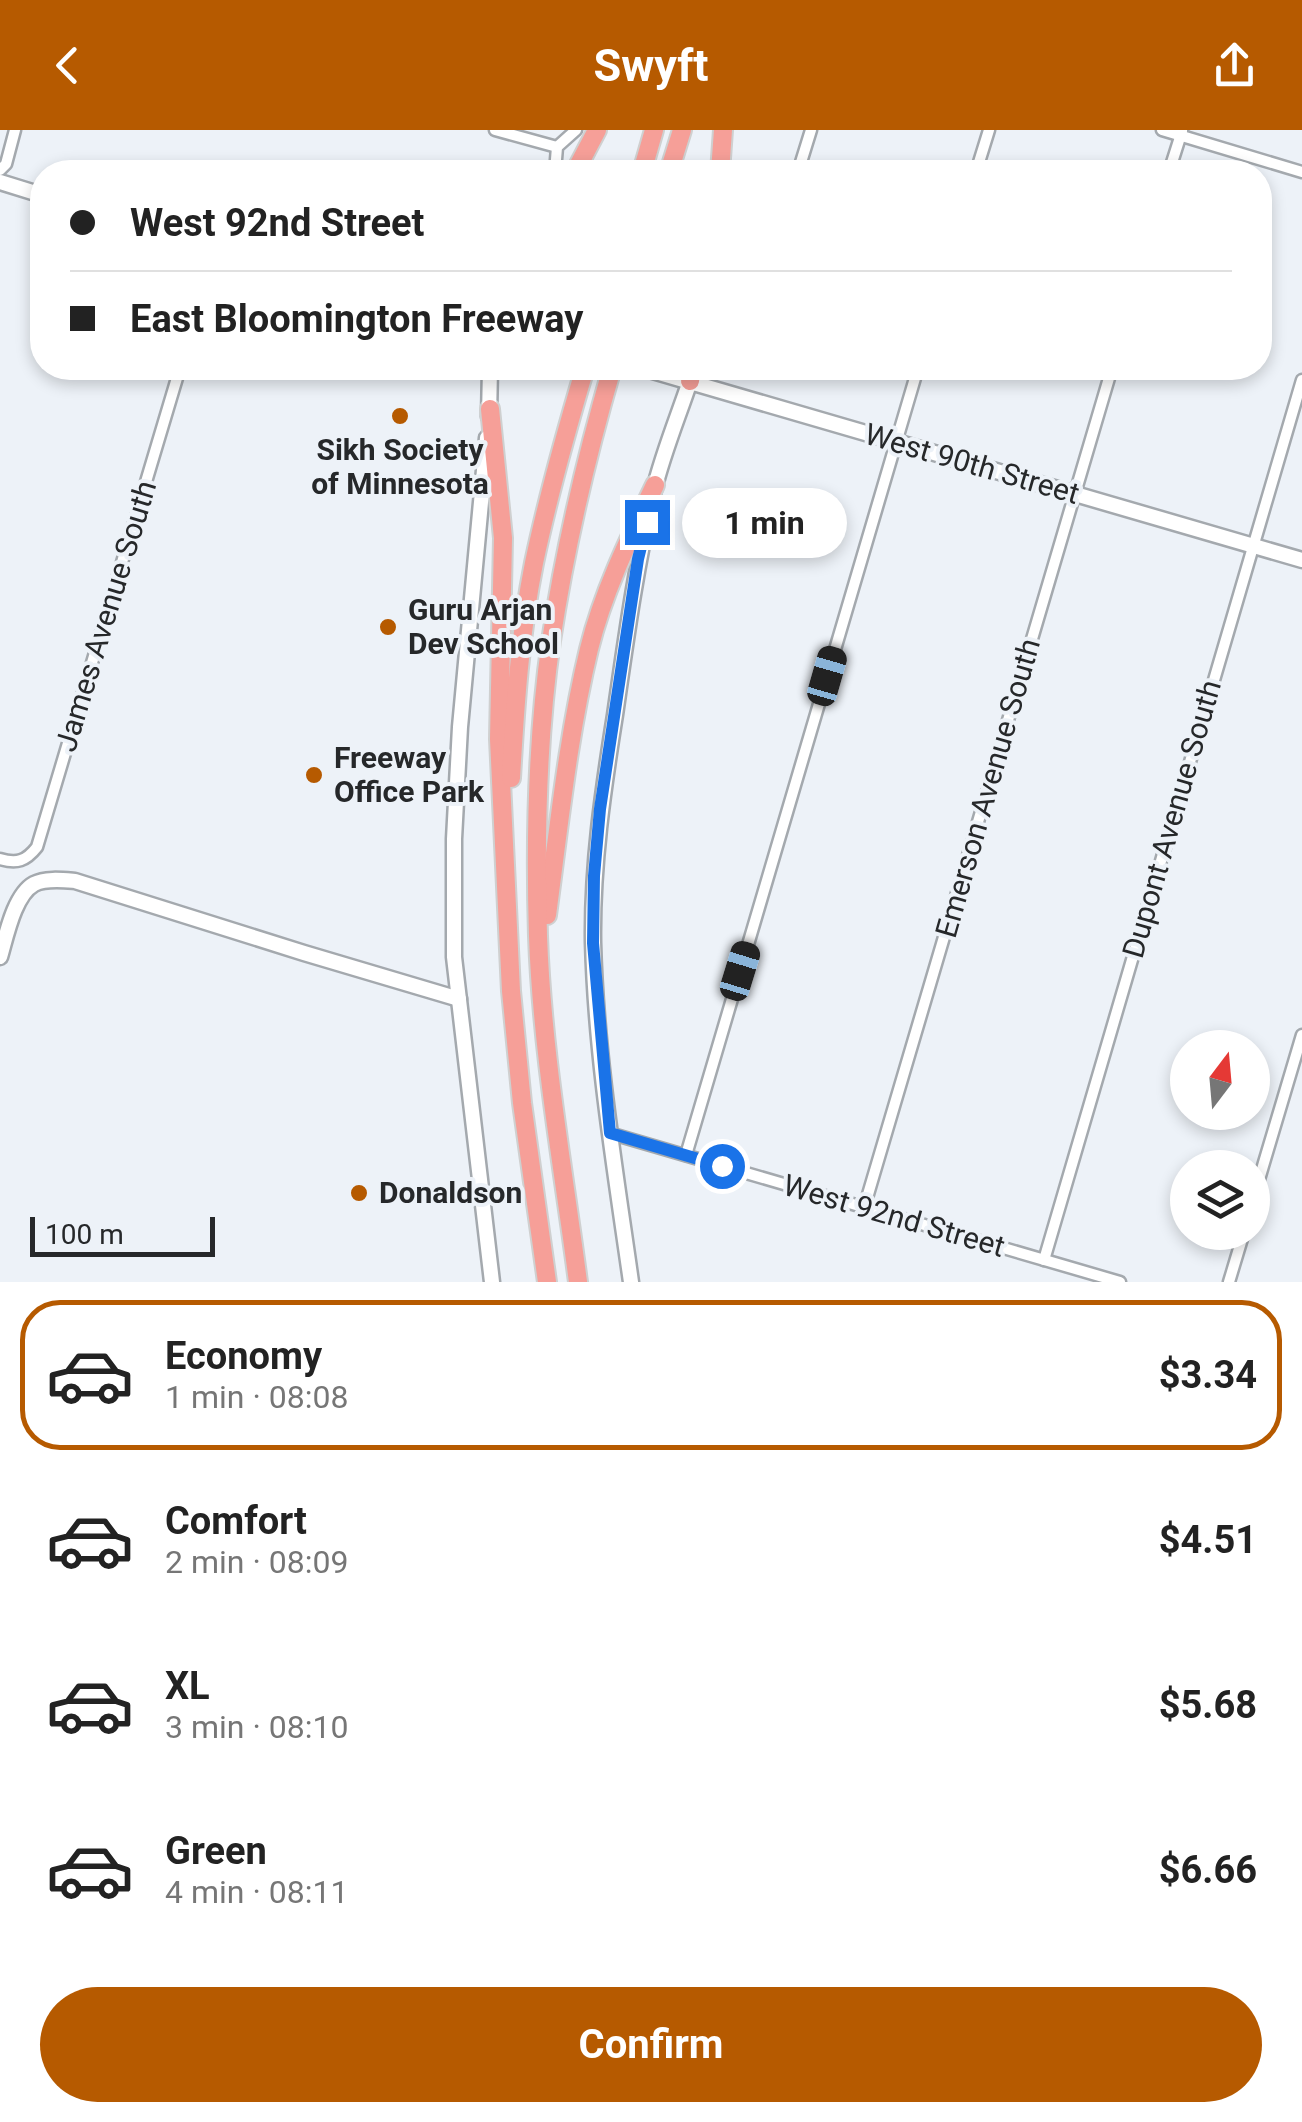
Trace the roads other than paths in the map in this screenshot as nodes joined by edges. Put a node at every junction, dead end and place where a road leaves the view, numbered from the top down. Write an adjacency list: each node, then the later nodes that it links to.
1 (15, 130): 23 (street)
2 (495, 130): 12 (street)
3 (576, 130): 12 (street)
4 (597, 130): 14 (highway)
5 (654, 130): 15 (highway)
6 (682, 130): 16 (highway)
7 (723, 130): 17 (highway)
8 (811, 130): 18 (street)
9 (989, 130): 19 (street)
10 (1162, 130): 11 (street)
11 (1181, 133): 20 (street); 21 (street)
12 (558, 148): 13 (street)
13 (556, 160)
14 (581, 160)
15 (645, 160)
16 (673, 160)
17 (721, 160)
18 (802, 160)
19 (980, 160)
20 (1173, 160)
21 (1265, 160)
22 (1272, 162): 24 (street)
23 (0, 170)
24 (1302, 172)
25 (0, 182): 26 (street)
26 (30, 191)
27 (176, 380): 42 (street, James Avenue South)
28 (490, 380): 36 (street)
29 (582, 380): 43 (highway)
30 (609, 380): 45 (highway)
31 (689, 380): 38 (street)
32 (709, 380): 37 (street, West 90th Street)
33 (914, 380): 37 (street)
34 (1108, 380): 39 (street, Emerson Avenue South)
35 (1302, 380): 40 (street, Dupont Avenue South)
36 (490, 409): 43 (highway); 46 (street)
37 (896, 441): 39 (street, West 90th Street); 50 (street)
38 (655, 484): 45 (highway); 48 (street)
39 (1075, 494): 40 (street, West 90th Street); 51 (street, Emerson Avenue South)
40 (1253, 545): 41 (street, West 90th Street); 53 (street, Dupont Avenue South)
41 (1302, 560)
42 (0, 859)
43 (505, 869): 55 (highway)
44 (0, 957): 46 (street)
45 (540, 965): 56 (highway)
46 (459, 999): 54 (street)
47 (1302, 1035): 49 (street)
48 (610, 1133): 50 (street, West 92nd Street); 57 (street)
49 (1268, 1150)
50 (686, 1156): 51 (street, West 92nd Street)
51 (864, 1208): 53 (street, West 92nd Street)
52 (1239, 1250): 59 (street)
53 (1044, 1260): 58 (street, West 92nd Street)
54 (492, 1282)
55 (548, 1282)
56 (578, 1282)
57 (631, 1282)
58 (1120, 1282)
59 (1229, 1282)

